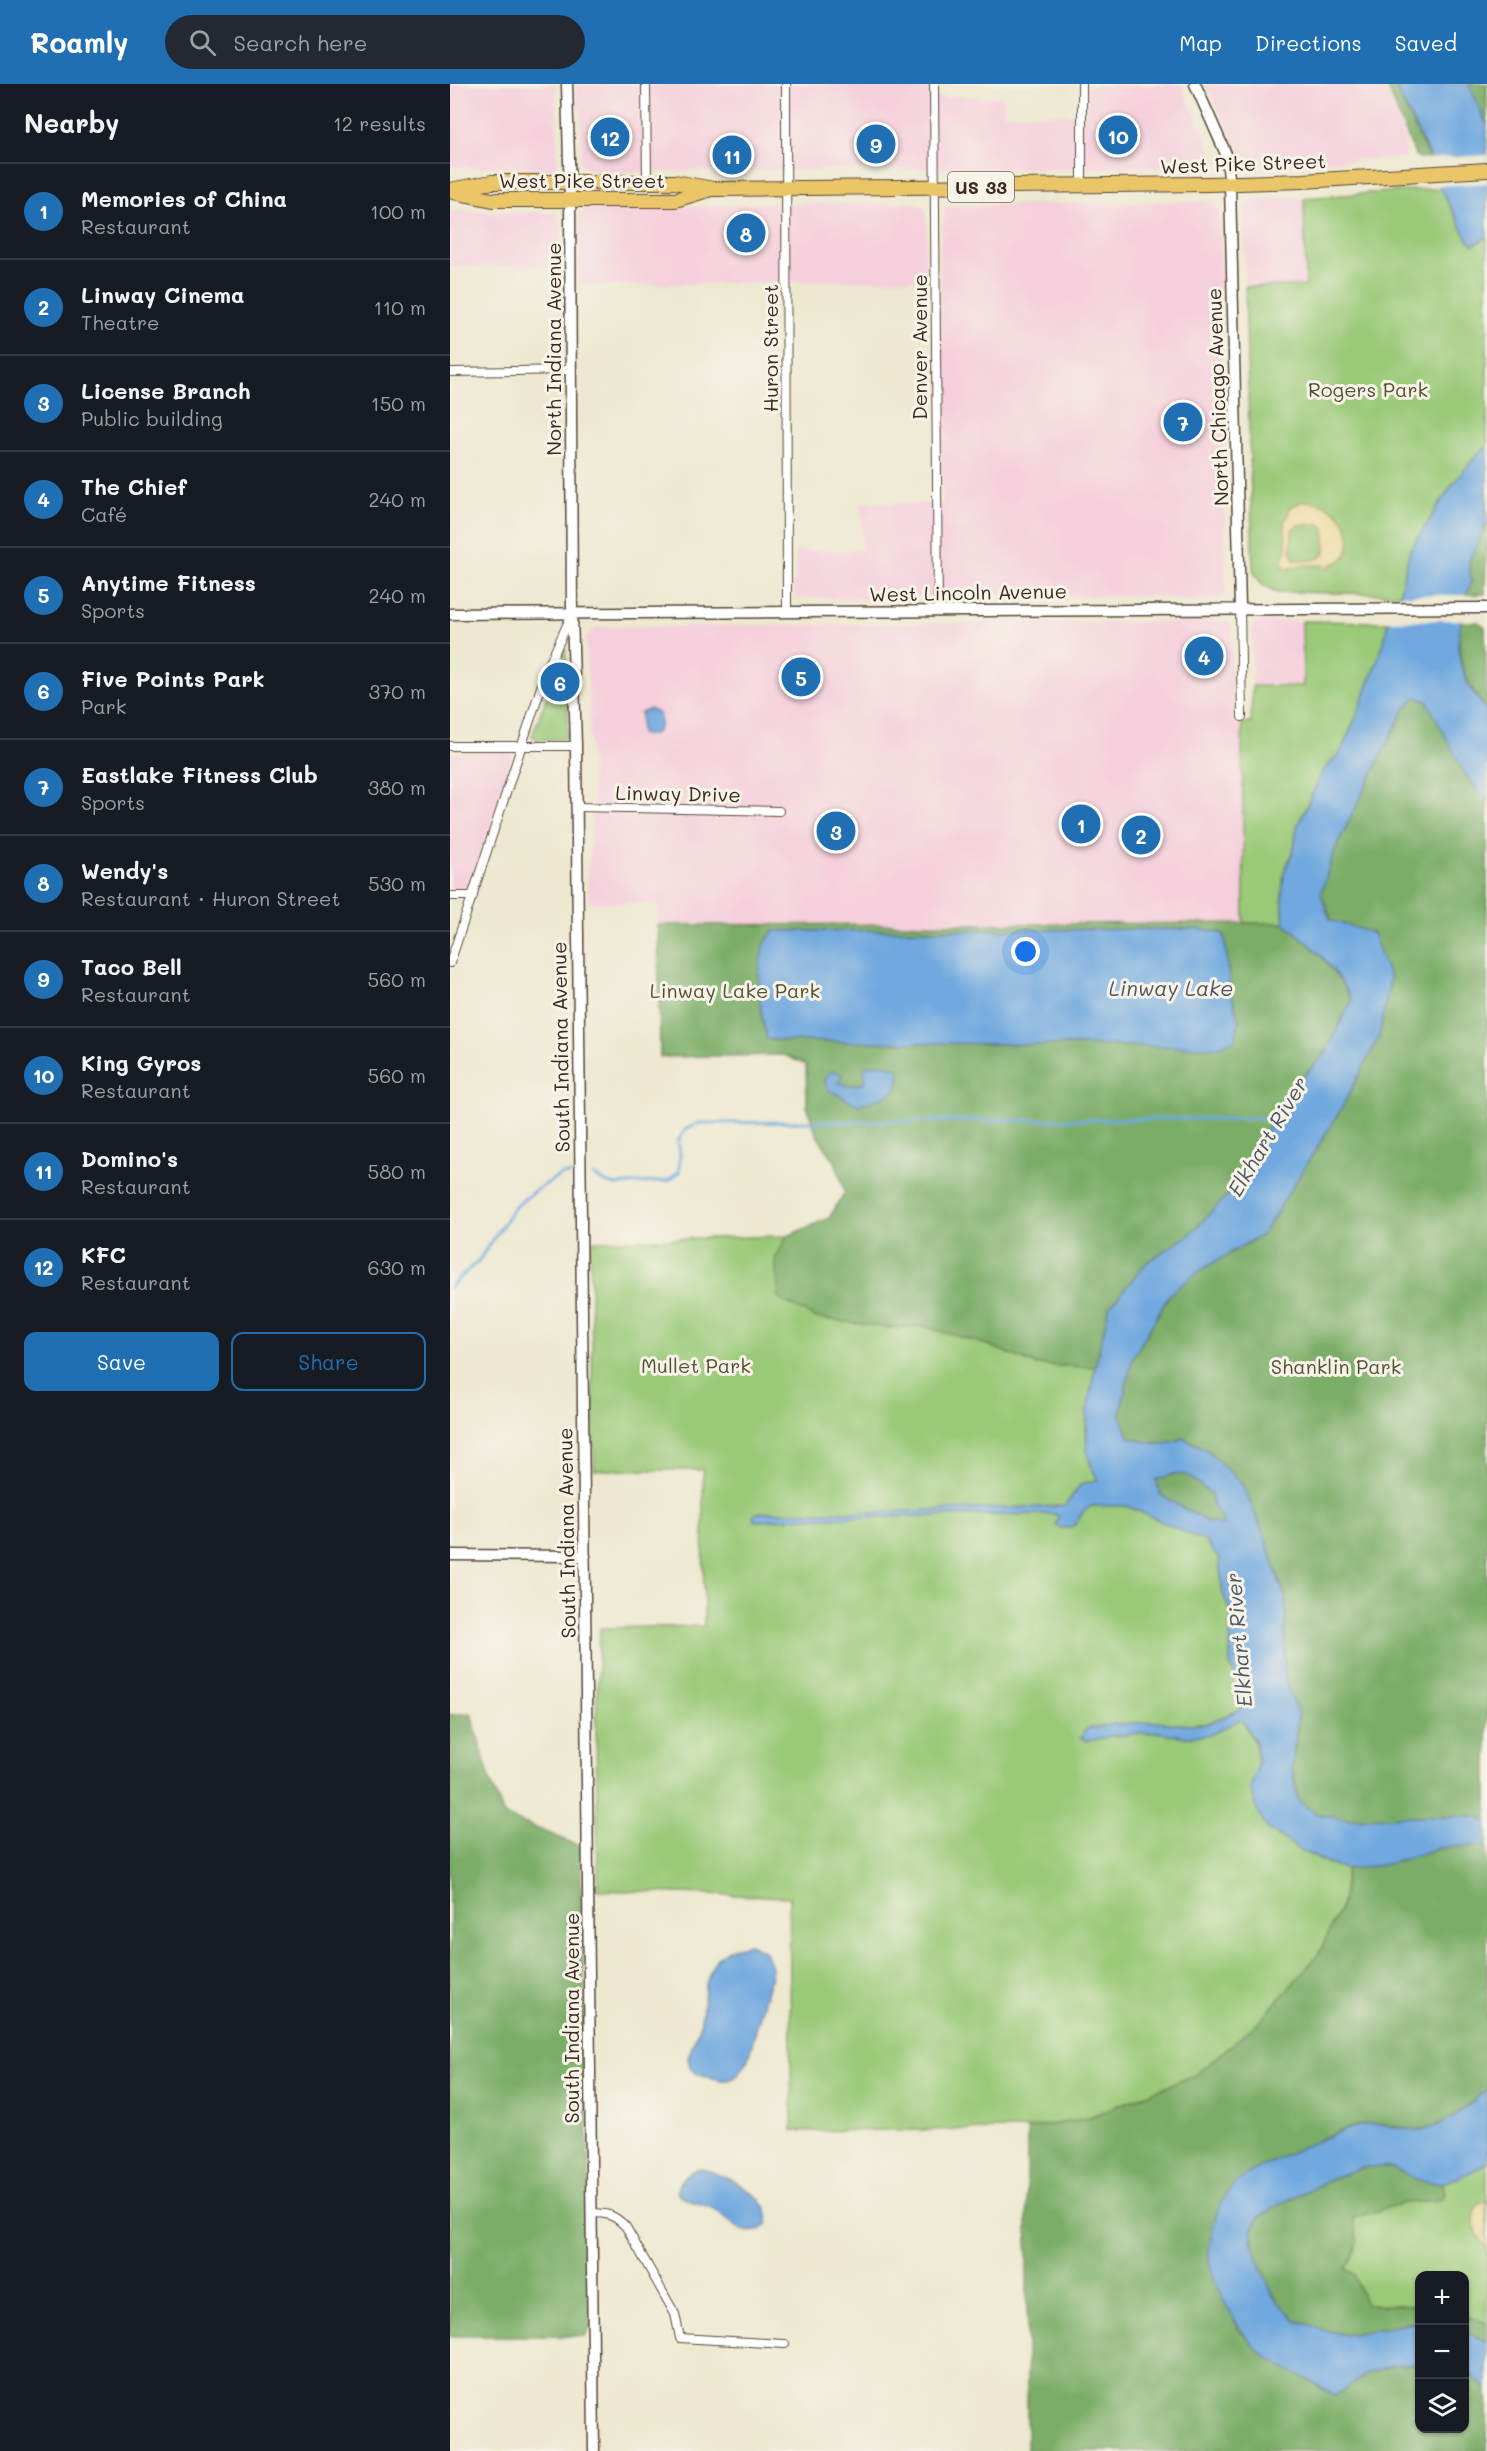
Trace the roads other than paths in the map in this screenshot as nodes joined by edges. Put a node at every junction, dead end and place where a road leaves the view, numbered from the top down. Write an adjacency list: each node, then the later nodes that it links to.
1 (567, 84): 8 (street, North Indiana Avenue)
2 (646, 84): 9 (street)
3 (786, 84): 13 (street, Huron Street)
4 (934, 84): 12 (street, Denver Avenue)
5 (1082, 84): 11 (street)
6 (1195, 84): 10 (street, North Chicago Avenue)
7 (1487, 170): 10 (highway, West Pike Street / US 33)
8 (570, 182): 9 (highway, West Pike Street / US 33); 15 (highway, West Pike Street / US 33); 16 (street, North Indiana Avenue)
9 (647, 182): 14 (highway, West Pike Street / US 33)
10 (1230, 184): 11 (highway, West Pike Street / US 33); 20 (street, North Chicago Avenue)
11 (1082, 186): 12 (highway, West Pike Street / US 33)
12 (934, 187): 13 (highway, West Pike Street / US 33); 21 (street, Denver Avenue)
13 (785, 188): 14 (highway, West Pike Street / US 33); 22 (street, Huron Street)
14 (713, 189): 16 (highway, West Pike Street)
15 (450, 190): 16 (highway, West Pike Street)
16 (570, 200): 17 (street, North Indiana Avenue)
17 (571, 370): 18 (street); 24 (street, North Indiana Avenue)
18 (450, 372)
19 (1485, 608): 20 (street, West Lincoln Avenue)
20 (1240, 609): 21 (street, West Lincoln Avenue); 25 (street)
21 (938, 610): 22 (street, West Lincoln Avenue)
22 (787, 612): 24 (street, West Lincoln Avenue)
23 (450, 614): 24 (street, West Lincoln Avenue)
24 (572, 614): 27 (street); 28 (street, South Indiana Avenue)
25 (1242, 717)
26 (450, 746): 27 (street)
27 (523, 746): 28 (street); 32 (street)
28 (576, 746): 29 (street, South Indiana Avenue)
29 (577, 807): 30 (street, Linway Drive); 35 (street, South Indiana Avenue)
30 (779, 811)
31 (450, 896): 32 (street)
32 (472, 896): 33 (street)
33 (450, 963)
34 (450, 1555): 35 (street)
35 (585, 1556): 36 (street, South Indiana Avenue)
36 (591, 2213): 37 (street); 38 (street, South Indiana Avenue)
37 (785, 2344)
38 (594, 2451)

